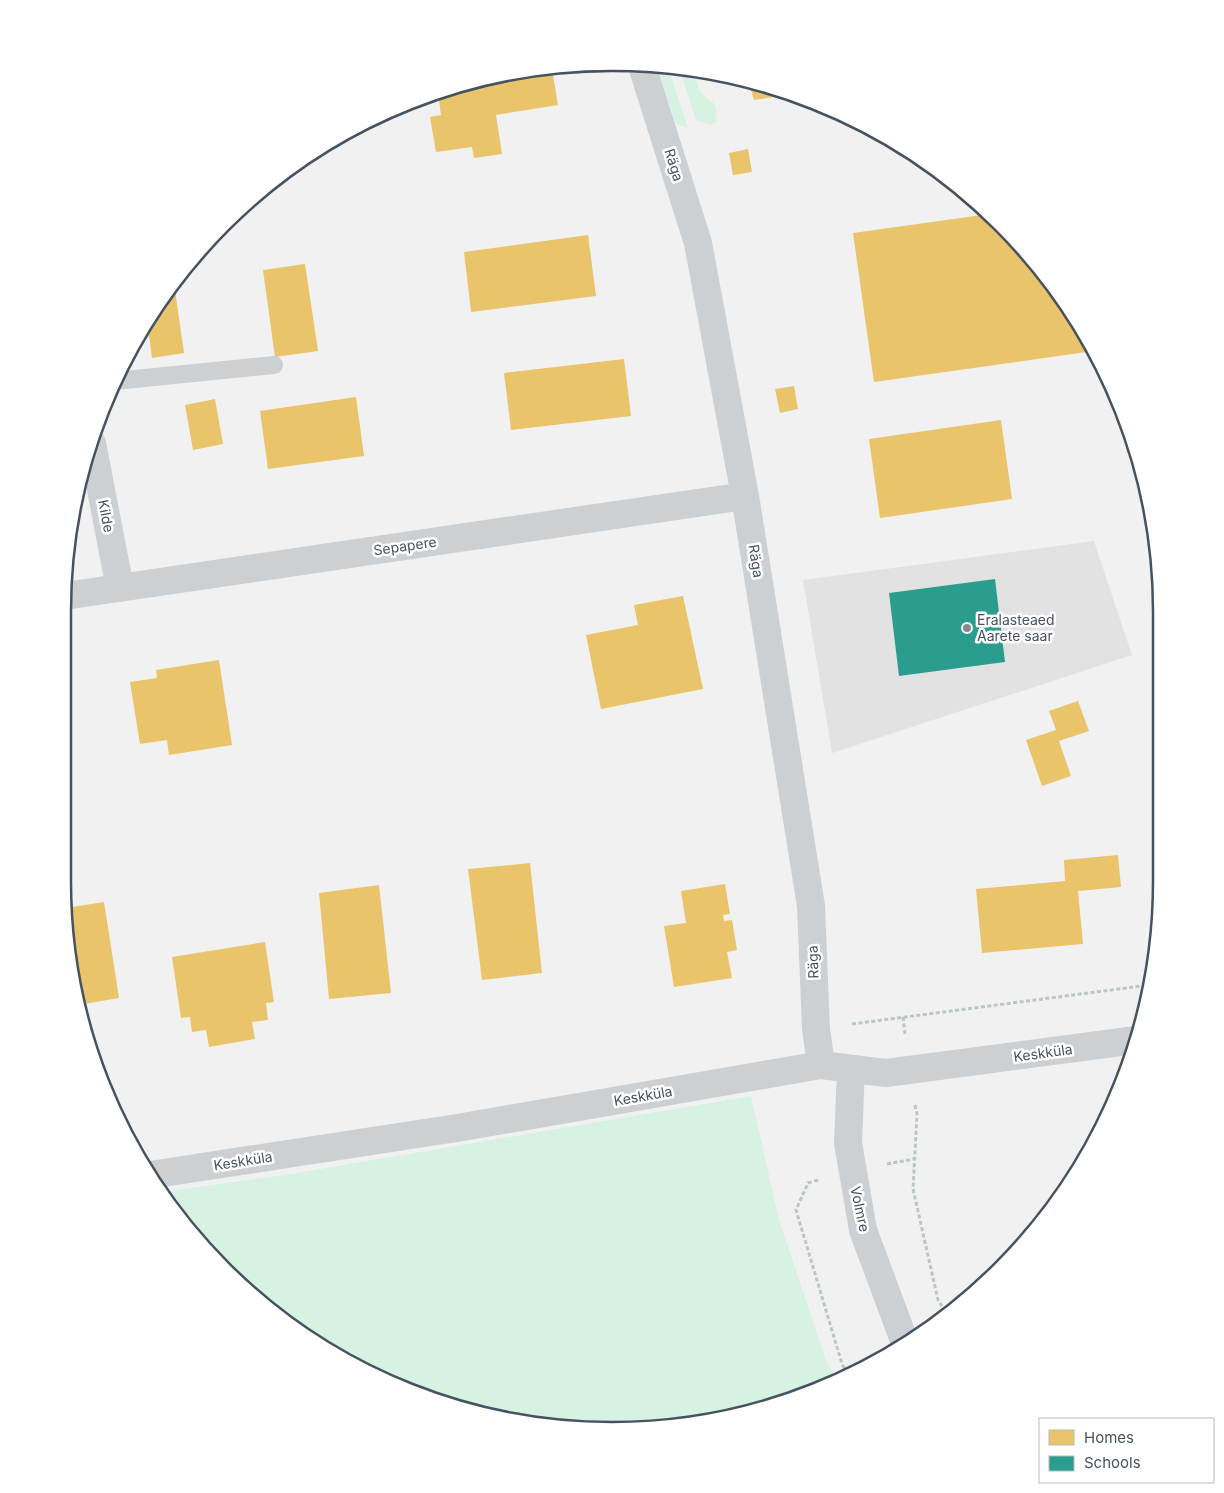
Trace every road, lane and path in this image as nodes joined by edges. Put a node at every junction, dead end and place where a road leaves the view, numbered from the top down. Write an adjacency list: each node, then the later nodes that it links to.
1 (644, 72): 5 (street, Räga)
2 (274, 366): 3 (lane)
3 (124, 380)
4 (95, 456): 6 (street, Kilde)
5 (746, 496): 6 (street, Sepapere); 10 (street, Räga)
6 (120, 588): 7 (street, Sepapere)
7 (71, 595)
8 (1142, 986): 9 (path)
9 (902, 1017): 10 (path); 14 (path)
10 (816, 1029): 12 (street, Räga)
11 (1128, 1041): 14 (street, Keskküla)
12 (821, 1065): 13 (street, Keskküla); 15 (street, Keskküla)
13 (851, 1069): 14 (street, Keskküla); 17 (street, Volmre)
14 (910, 1071): 16 (path)
15 (158, 1174)
16 (943, 1308)
17 (903, 1337)

